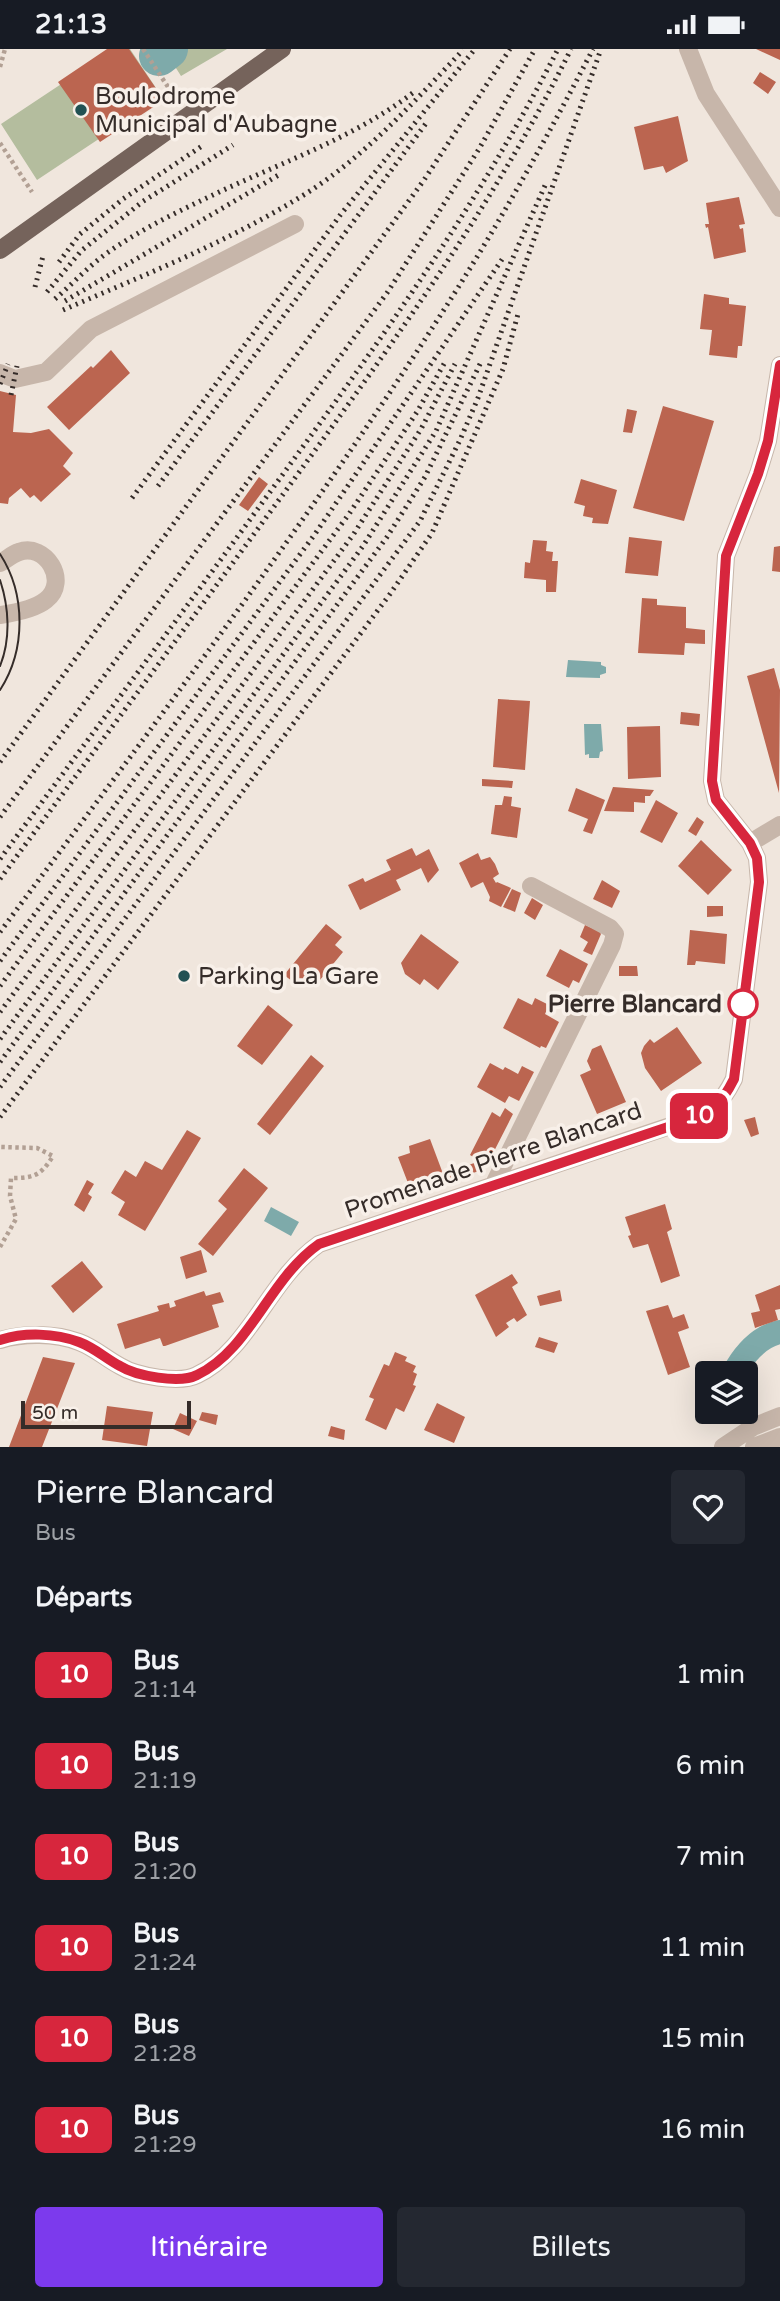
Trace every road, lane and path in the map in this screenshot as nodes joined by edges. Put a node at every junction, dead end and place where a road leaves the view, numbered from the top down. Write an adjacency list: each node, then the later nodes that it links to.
1 (5, 49): 5 (path)
2 (143, 49): 6 (path)
3 (282, 49): 11 (main road)
4 (688, 49): 9 (street)
5 (0, 67)
6 (174, 96)
7 (0, 143): 8 (path)
8 (32, 192)
9 (780, 208)
10 (295, 223): 13 (street)
11 (0, 250)
12 (780, 365): 17 (street, Promenade Pierre Blancard)
13 (0, 373)
14 (1, 559): 15 (street)
15 (0, 615)
16 (780, 825): 17 (street)
17 (750, 843): 20 (street, Promenade Pierre Blancard)
18 (531, 886): 20 (street)
19 (1, 1147): 21 (path)
20 (494, 1184): 22 (street, Promenade Pierre Blancard)
21 (0, 1247)
22 (0, 1340)
23 (780, 1416): 25 (street)
24 (780, 1437): 26 (street)
25 (723, 1447)
26 (754, 1447)

